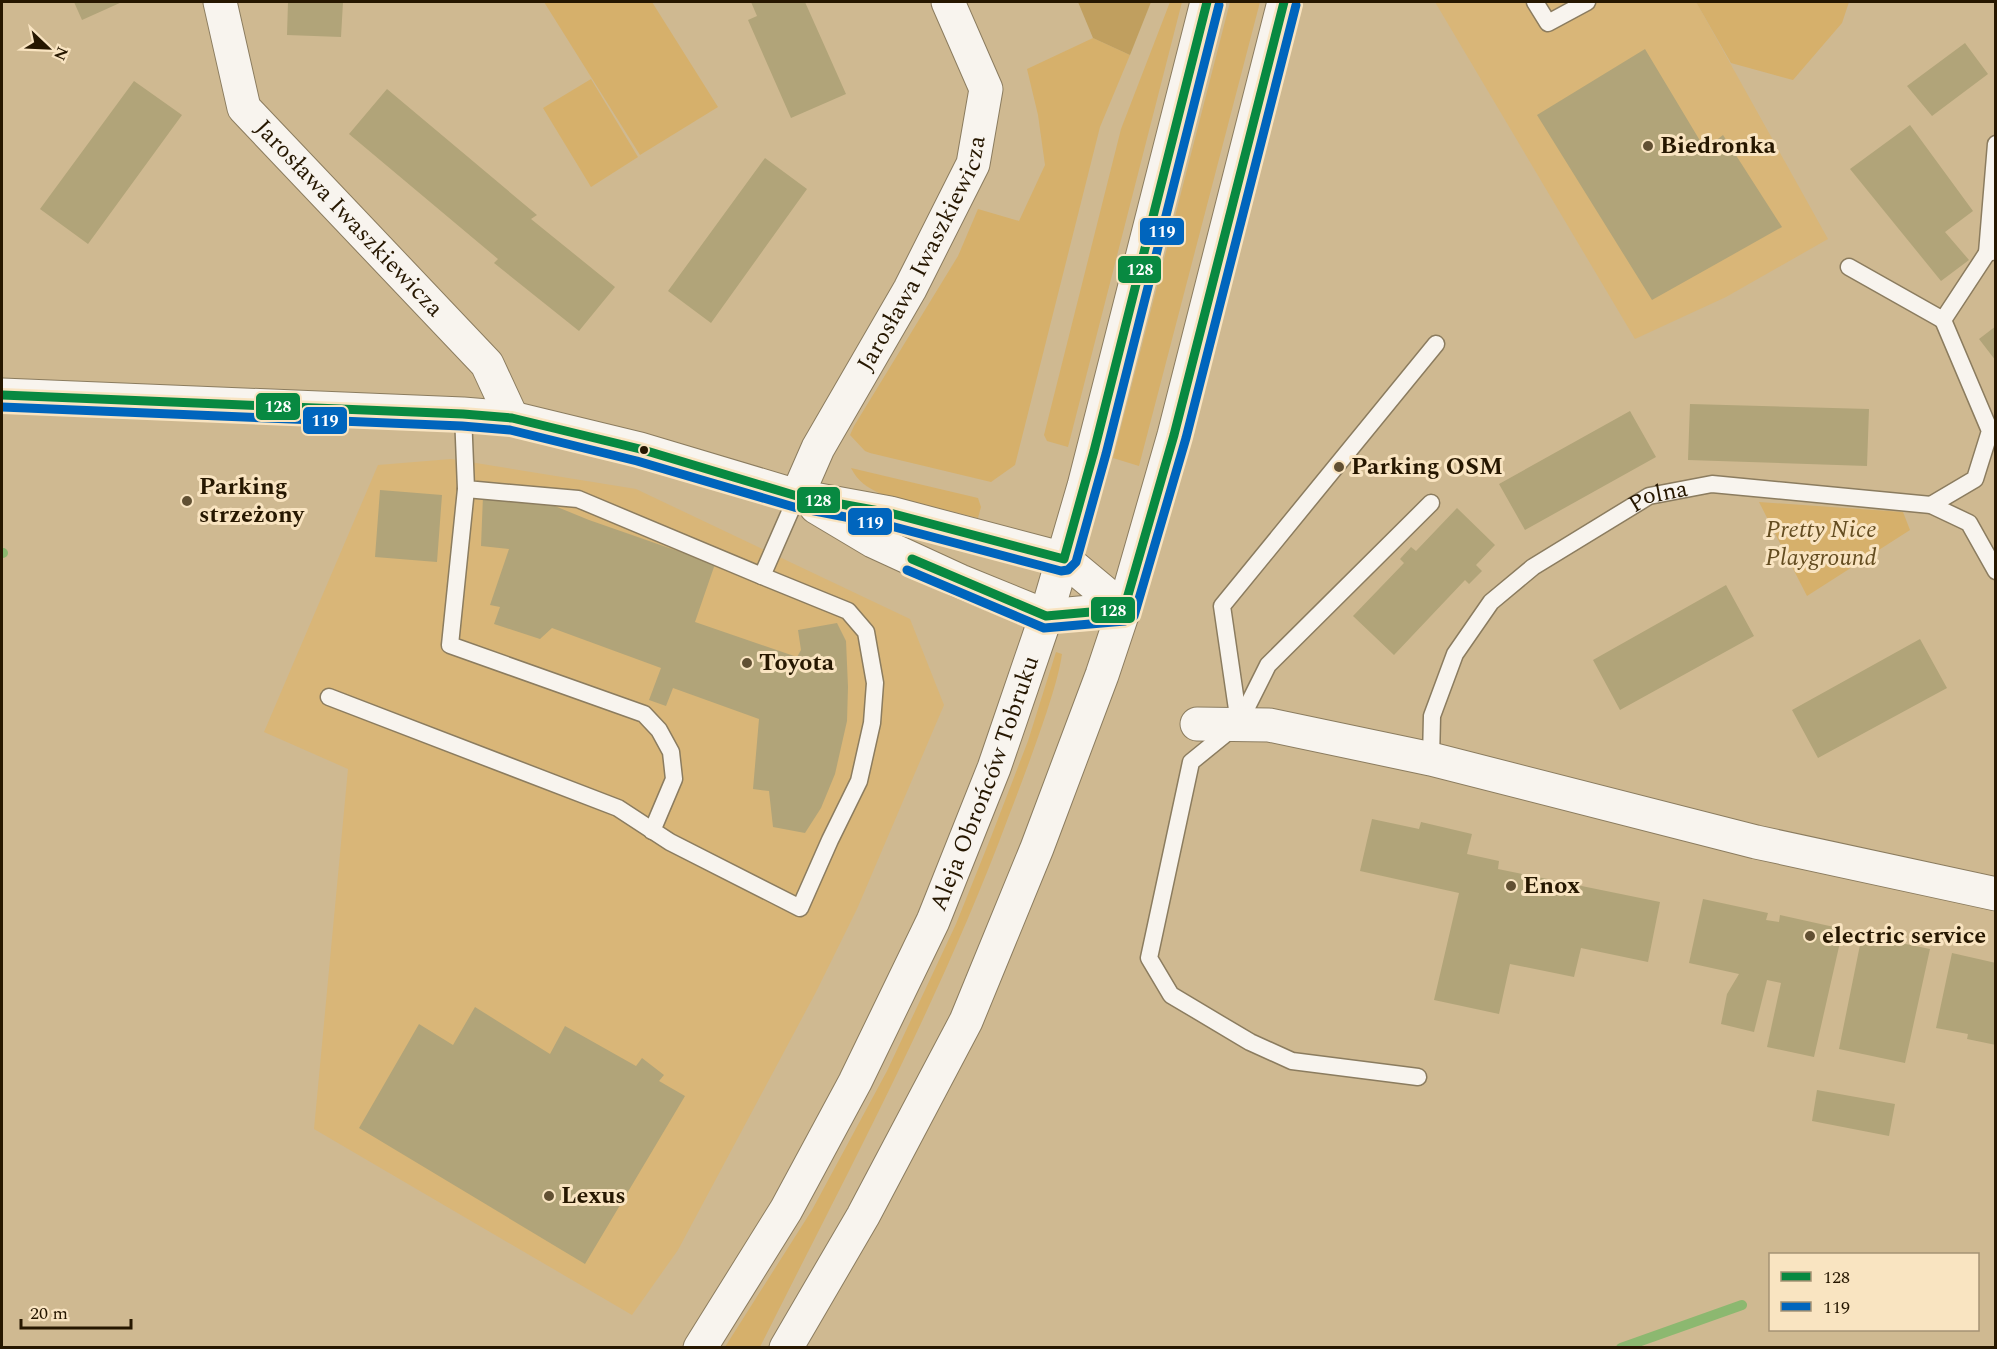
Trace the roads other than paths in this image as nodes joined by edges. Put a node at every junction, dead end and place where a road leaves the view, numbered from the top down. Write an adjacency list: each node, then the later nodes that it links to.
1 (220, 2): 14 (street, Jarosława Iwaszkiewicza)
2 (948, 2): 16 (street, Jarosława Iwaszkiewicza)
3 (1207, 2): 19 (street, Aleja Obrońców Tobruku)
4 (1535, 2): 5 (lane)
5 (1587, 2)
6 (1284, 8): 22 (street)
7 (1995, 144): 8 (lane)
8 (1991, 252): 10 (lane)
9 (1849, 267): 10 (lane)
10 (1943, 320): 18 (lane)
11 (1436, 344): 25 (lane)
12 (2, 395): 13 (street)
13 (463, 414): 14 (street); 15 (lane)
14 (512, 418): 16 (street)
15 (466, 489): 21 (lane); 28 (lane)
16 (797, 496): 19 (street); 21 (lane); 23 (street)
17 (1431, 503): 25 (lane)
18 (1931, 505): 20 (lane, Polna); 27 (lane, Polna)
19 (1064, 559): 22 (street); 23 (street, Aleja Obrońców Tobruku)
20 (1995, 571)
21 (762, 576): 28 (lane)
22 (1124, 609): 23 (street); 32 (street)
23 (1046, 616): 31 (street, Aleja Obrońców Tobruku)
24 (329, 697): 28 (lane)
25 (1239, 723): 26 (street); 27 (street); 30 (lane)
26 (1197, 724)
27 (1431, 759): 29 (street)
28 (652, 831)
29 (1995, 894)
30 (1418, 1077)
31 (700, 1347)
32 (786, 1347)

